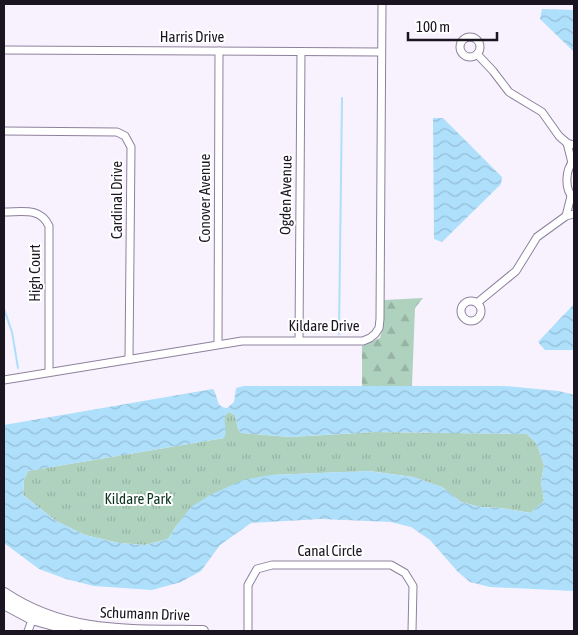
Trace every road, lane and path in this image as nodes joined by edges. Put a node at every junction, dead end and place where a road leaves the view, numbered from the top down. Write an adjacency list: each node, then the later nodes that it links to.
1 (382, 4): 5 (street, Kildare Drive)
2 (4, 50): 3 (street, Harris Drive)
3 (219, 51): 4 (street, Harris Drive); 16 (street, Conover Avenue)
4 (302, 52): 5 (street, Harris Drive); 15 (street, Ogden Avenue)
5 (380, 52): 15 (street, Kildare Drive)
6 (477, 54): 8 (street)
7 (4, 131): 17 (street, Cardinal Drive)
8 (570, 144): 9 (street)
9 (573, 161): 10 (street)
10 (573, 197): 13 (street)
11 (4, 212): 18 (street, High Court)
12 (574, 214): 13 (street)
13 (566, 216): 14 (street)
14 (477, 303)
15 (298, 340): 16 (street, Kildare Drive)
16 (218, 344): 17 (street, Kildare Drive)
17 (130, 358): 18 (street, Kildare Drive)
18 (49, 372): 19 (street, Kildare Drive)
19 (4, 380)
20 (4, 593): 22 (street, Schumann Drive)
21 (4, 604): 22 (street, Schumann Drive)
22 (34, 615): 23 (street); 24 (street, Schumann Drive); 25 (street, Schumann Drive)
23 (28, 631)
24 (75, 631)
25 (203, 631)
26 (248, 631): 27 (street, Canal Circle)
27 (412, 631)

